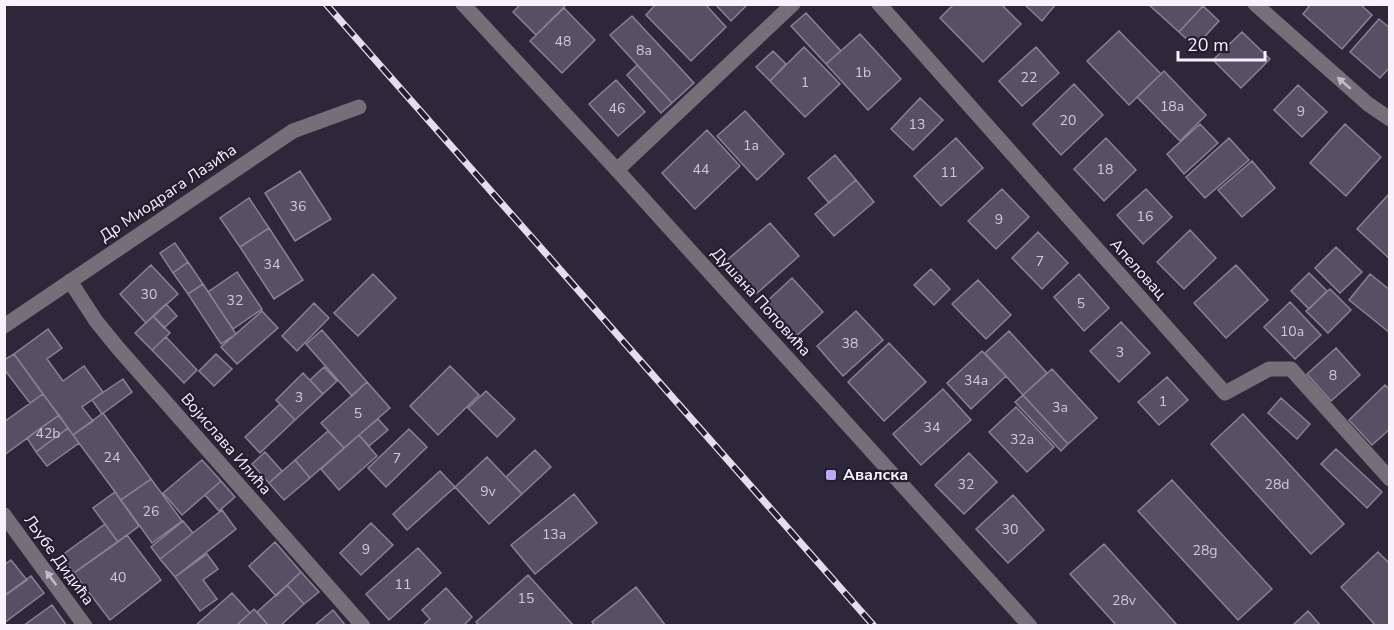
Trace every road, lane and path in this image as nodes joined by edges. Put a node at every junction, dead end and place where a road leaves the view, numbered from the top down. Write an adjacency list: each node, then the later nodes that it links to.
1 (463, 4): 7 (street, Душана Поповића)
2 (793, 4): 7 (street)
3 (879, 4): 10 (street, Апеловац)
4 (1255, 4): 6 (street, one-way to 4)
5 (360, 107): 8 (street, Др Миодрага Лазића)
6 (1389, 119)
7 (617, 170): 14 (street, Душана Поповића)
8 (70, 281): 9 (street, Др Миодрага Лазића); 13 (street, Војислава Илића)
9 (4, 326)
10 (1389, 479)
11 (4, 515): 12 (street, Љубе Дидића, one-way to 11)
12 (85, 626)
13 (363, 626)
14 (1030, 626)

